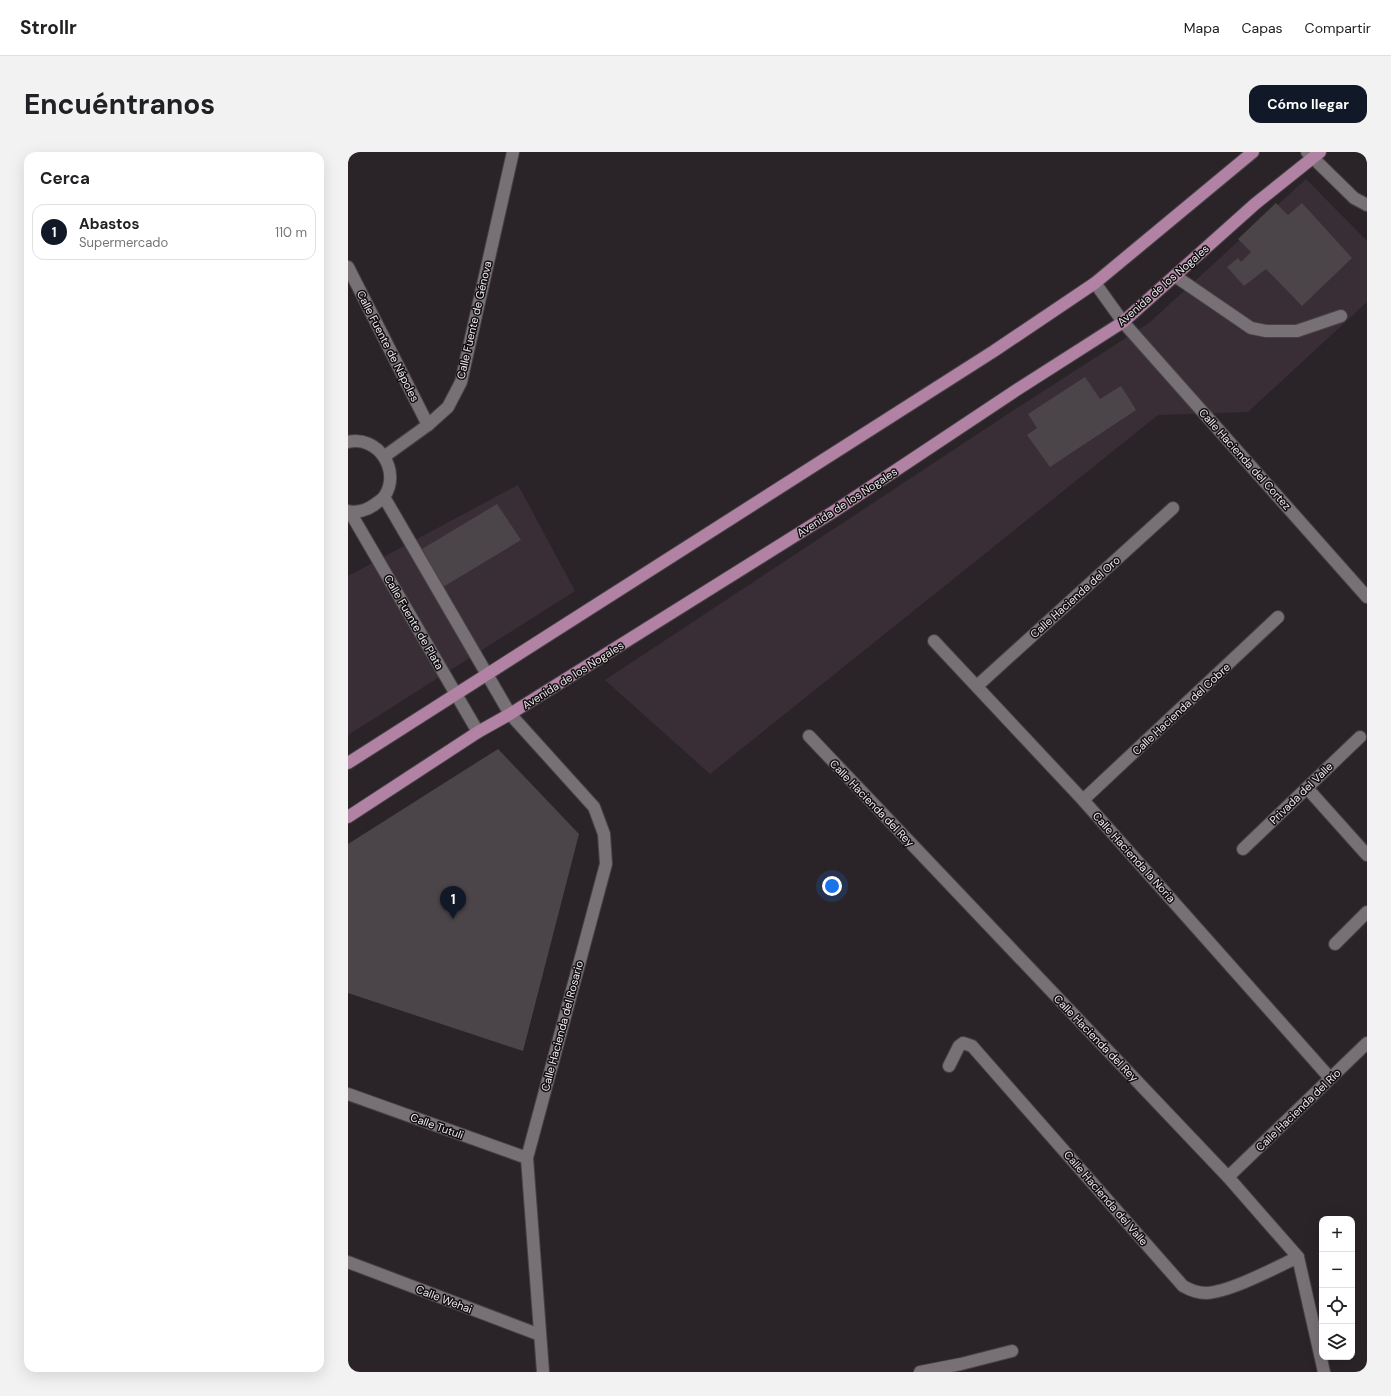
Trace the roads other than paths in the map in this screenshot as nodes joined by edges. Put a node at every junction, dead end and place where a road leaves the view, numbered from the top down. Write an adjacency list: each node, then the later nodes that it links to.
1 (513, 152): 10 (street, Calle Fuente de Génova)
2 (1253, 152): 7 (main road)
3 (1313, 154): 4 (street); 6 (main road, Avenida de los Nogales)
4 (1367, 205)
5 (348, 267): 10 (street, Calle Fuente de Nápoles)
6 (1175, 276): 8 (street); 9 (main road, Avenida de los Nogales)
7 (1095, 283): 9 (street, Calle Hacienda del Cortez); 19 (main road)
8 (1341, 316)
9 (1124, 322): 16 (street, Calle Hacienda del Cortez); 22 (main road, Avenida de los Nogales)
10 (428, 425): 12 (street, Calle Fuente de Génova)
11 (348, 442): 12 (street)
12 (384, 456): 13 (street)
13 (384, 497): 15 (street); 19 (street)
14 (1173, 508): 20 (street, Calle Hacienda del Oro)
15 (349, 511): 21 (street, Calle Fuente de Plata)
16 (1367, 597)
17 (1278, 618): 28 (street, Calle Hacienda del Cobre)
18 (934, 641): 20 (street, Calle Hacienda la Noria)
19 (487, 674): 21 (main road); 22 (street, Calle Hacienda del Rosario)
20 (977, 686): 28 (street, Calle Hacienda la Noria)
21 (456, 693): 23 (street, Calle Fuente de Plata); 26 (main road)
22 (510, 714): 23 (main road, Avenida de los Nogales); 38 (street, Calle Hacienda del Rosario)
23 (478, 732): 29 (main road, Avenida de los Nogales)
24 (809, 736): 39 (street, Calle Hacienda del Rey)
25 (1360, 737): 27 (street, Privada del Valle)
26 (348, 763)
27 (1307, 788): 30 (street, Privada del Valle); 31 (street)
28 (1083, 800): 36 (street, Calle Hacienda la Noria)
29 (348, 817)
30 (1243, 849)
31 (1367, 856)
32 (1367, 912): 33 (street)
33 (1335, 944)
34 (1367, 1043): 36 (street, Calle Hacienda del Río)
35 (949, 1066): 40 (street, Calle Hacienda del Valle)
36 (1330, 1078): 39 (street, Calle Hacienda del Río)
37 (348, 1094): 38 (street, Calle Tutuli)
38 (526, 1158): 42 (street, Calle Hacienda del Rosario)
39 (1228, 1177): 40 (street, Calle Hacienda del Rey)
40 (1298, 1258): 47 (street, Calle Hacienda del Rey)
41 (348, 1262): 42 (street, Calle Wehai)
42 (540, 1335): 45 (street, Calle Hacienda del Rosario)
43 (1012, 1351): 44 (street)
44 (961, 1368): 46 (street)
45 (543, 1372)
46 (920, 1372)
47 (1324, 1372)

